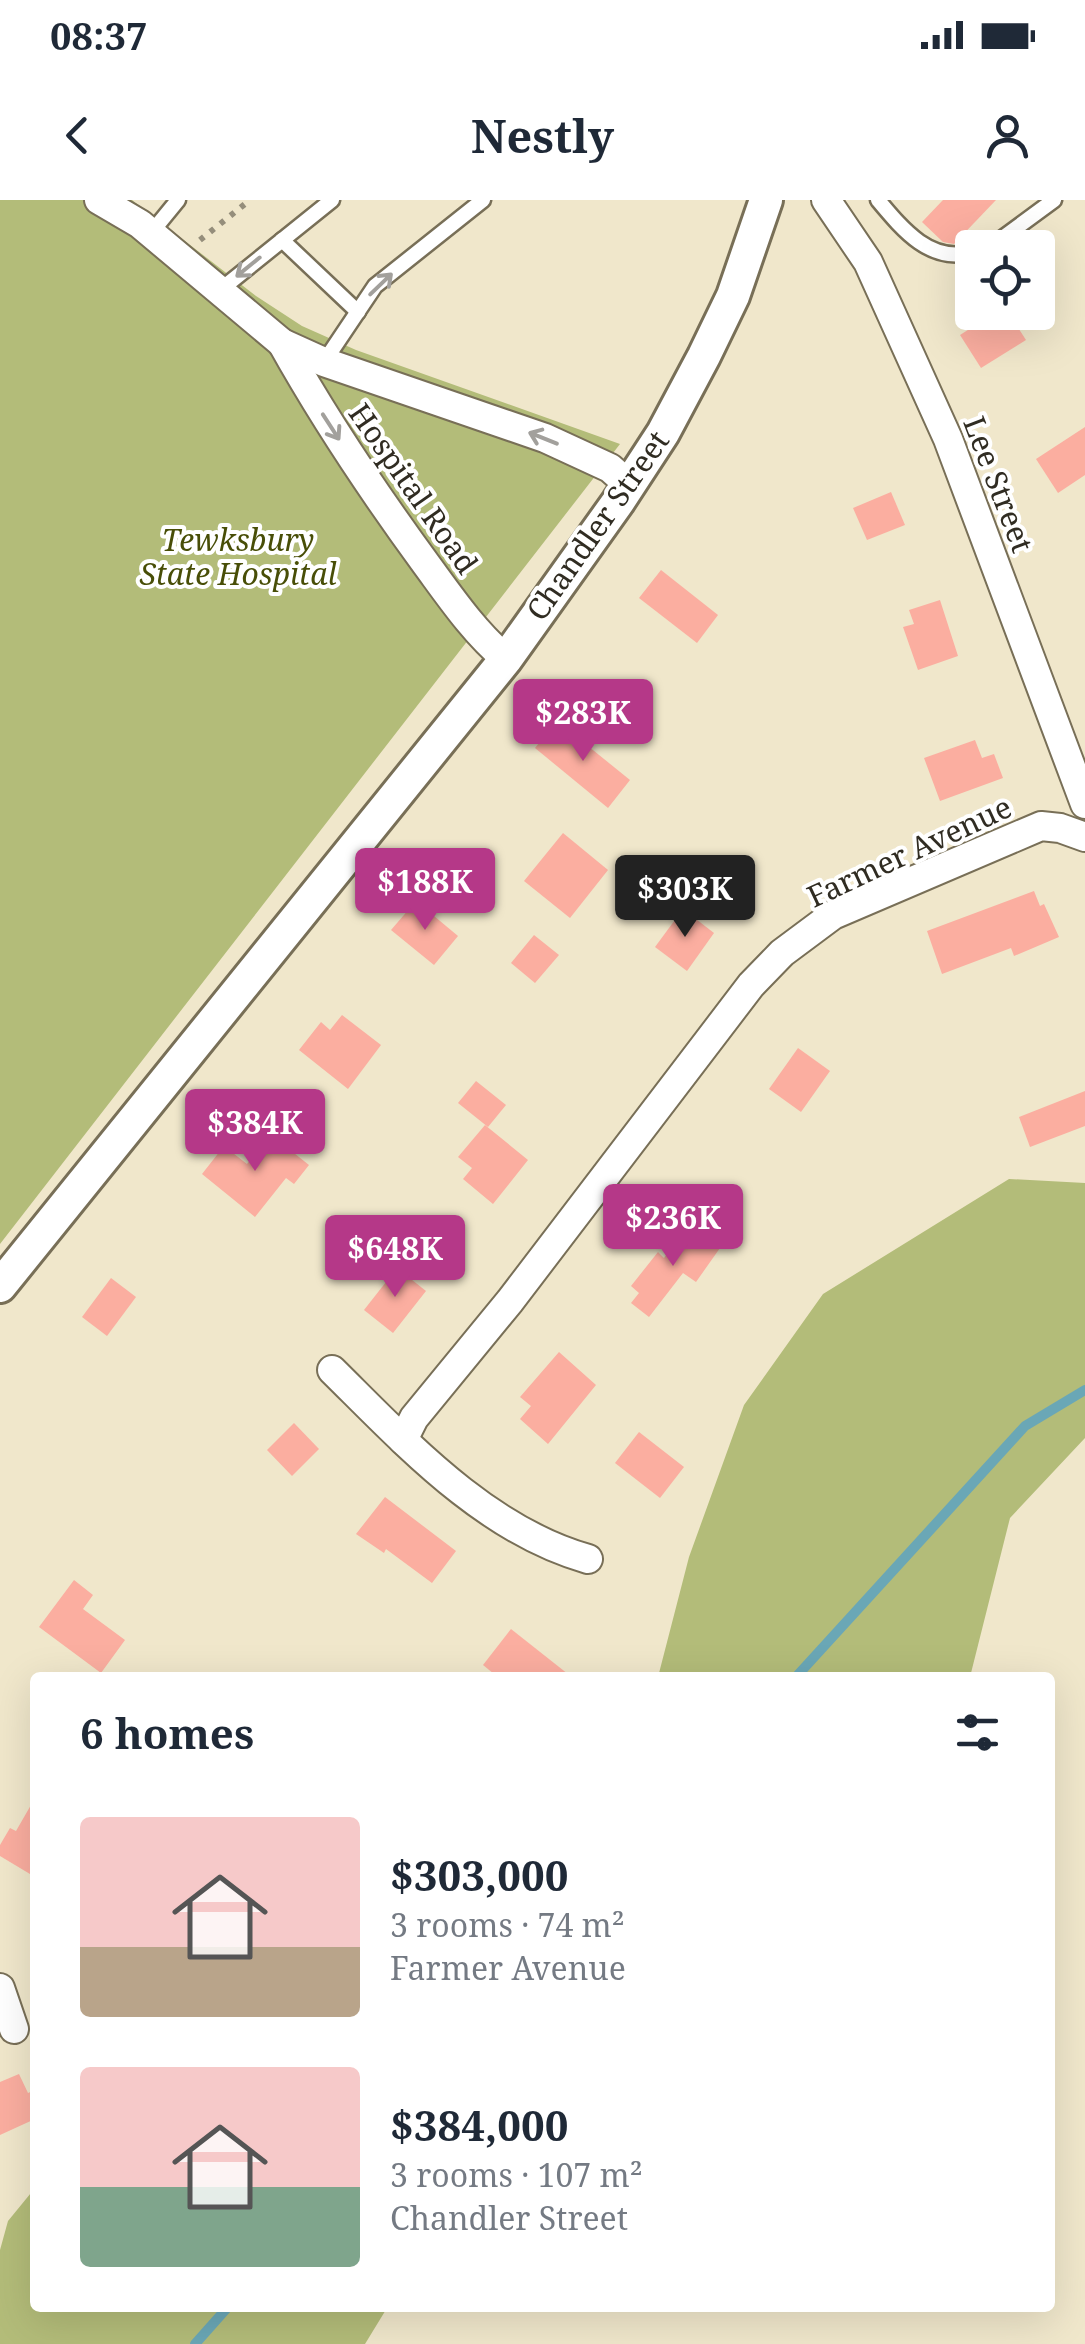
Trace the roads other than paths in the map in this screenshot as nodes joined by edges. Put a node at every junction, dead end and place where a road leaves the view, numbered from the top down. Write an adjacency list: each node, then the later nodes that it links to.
1 (99, 200): 10 (street, Hospital Road)
2 (178, 200): 10 (lane)
3 (332, 200): 11 (lane)
4 (482, 200): 14 (lane, one-way to 4)
5 (766, 200): 17 (street, Chandler Street)
6 (826, 200): 19 (street, Lee Street)
7 (878, 200): 12 (lane)
8 (1054, 200): 9 (lane)
9 (1013, 230)
10 (151, 233): 13 (street, Hospital Road)
11 (282, 240): 13 (lane, one-way to 13); 14 (lane)
12 (955, 257)
13 (219, 291): 15 (street, Hospital Road)
14 (358, 312): 16 (lane)
15 (282, 343): 16 (street, Hospital Road); 18 (street, Hospital Road, one-way to 18)
16 (324, 362): 17 (street, Hospital Road, one-way to 16)
17 (628, 484): 18 (street, Chandler Street)
18 (506, 659): 21 (street, Chandler Street)
19 (1085, 804)
20 (1085, 837): 23 (street, Farmer Avenue)
21 (0, 1286)
22 (332, 1370): 23 (street)
23 (404, 1440): 24 (street)
24 (588, 1560)
25 (0, 1988): 26 (street)
26 (14, 2029)

